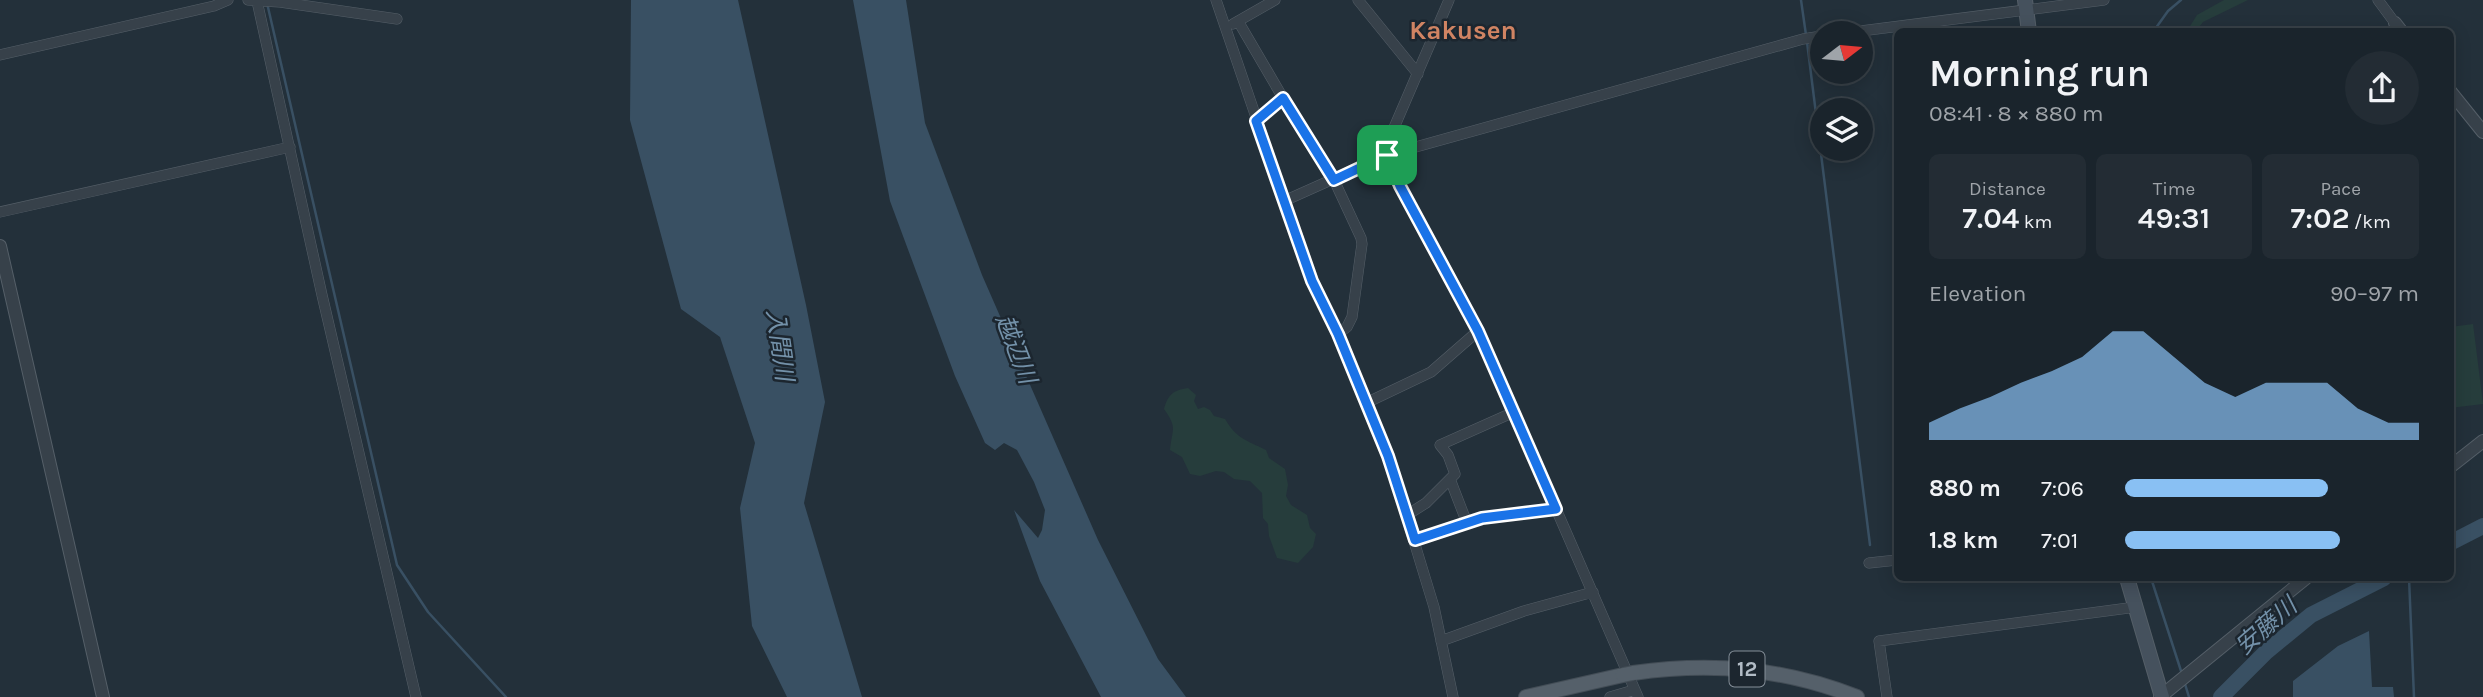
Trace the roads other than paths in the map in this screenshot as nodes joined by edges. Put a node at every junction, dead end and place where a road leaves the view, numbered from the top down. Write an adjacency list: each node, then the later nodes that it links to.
1 (228, 0): 18 (street)
2 (248, 0): 9 (street)
3 (1216, 0): 15 (street)
4 (1275, 0): 12 (street)
5 (1358, 0): 19 (street)
6 (1449, 0): 19 (street)
7 (2104, 0): 10 (street)
8 (2378, 0): 13 (street)
9 (257, 1): 11 (street); 24 (street)
10 (2025, 5): 14 (main road); 16 (street)
11 (397, 19)
12 (1238, 22): 15 (street); 21 (street)
13 (2399, 27)
14 (2028, 28)
15 (1226, 29): 22 (street)
16 (1873, 29)
17 (1810, 38): 25 (street)
18 (0, 55)
19 (1418, 74): 25 (street)
20 (2454, 96): 23 (street)
21 (1283, 98): 22 (street); 26 (street)
22 (1256, 121): 27 (street)
23 (2483, 132)
24 (290, 147): 28 (street); 51 (street)
25 (1387, 155): 26 (street); 30 (street)
26 (1334, 180): 27 (street); 31 (street)
27 (1284, 201): 31 (street)
28 (0, 212)
29 (0, 246): 50 (street)
30 (1478, 331): 32 (street); 33 (street)
31 (1338, 334): 32 (street)
32 (1366, 403): 38 (street)
33 (1514, 412): 36 (street); 37 (street)
34 (2483, 441): 35 (street)
35 (2454, 464)
36 (1450, 479): 38 (street); 39 (street)
37 (1556, 509): 39 (street); 45 (street)
38 (1407, 515): 40 (street)
39 (1467, 523): 40 (street)
40 (1415, 540): 47 (street)
41 (1894, 560): 42 (street)
42 (1869, 563)
43 (2128, 581): 46 (main road)
44 (2302, 581): 49 (street)
45 (1593, 592): 47 (street); 48 (street)
46 (2136, 607): 49 (main road); 56 (street)
47 (1441, 641): 52 (street)
48 (1636, 693): 54 (street)
49 (2164, 694)
50 (103, 697)
51 (416, 697)
52 (1453, 697)
53 (1526, 697): 55 (main road, 12)
54 (1610, 697)
55 (1857, 697)
56 (1886, 697)

